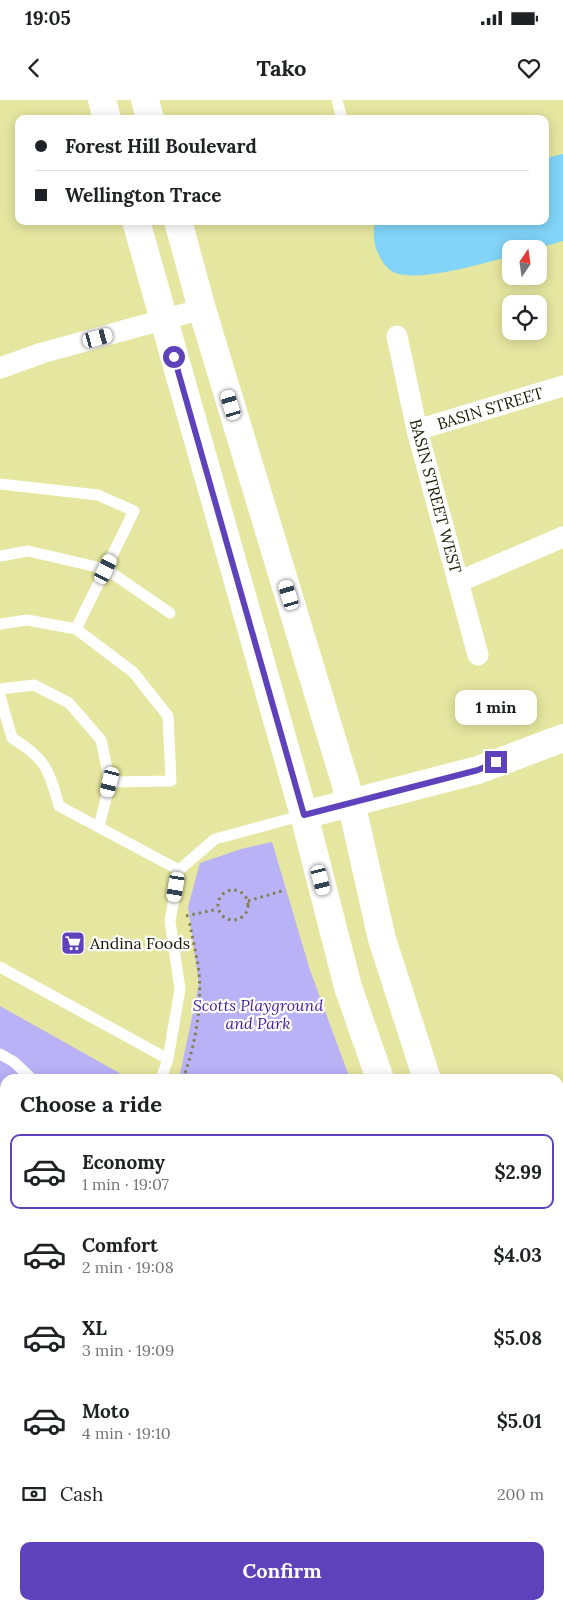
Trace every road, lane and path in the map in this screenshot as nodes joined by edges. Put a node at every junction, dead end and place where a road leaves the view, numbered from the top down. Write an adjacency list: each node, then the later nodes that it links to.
1 (102, 100): 4 (main road)
2 (145, 100): 5 (main road)
3 (337, 100): 6 (lane)
4 (106, 115)
5 (149, 115)
6 (341, 115)
7 (137, 225): 10 (main road)
8 (179, 225): 9 (main road)
9 (202, 309): 10 (street); 28 (main road)
10 (164, 320): 12 (street); 29 (main road)
11 (398, 336): 14 (street, BASIN STREET WEST)
12 (0, 368)
13 (563, 386): 14 (street, BASIN STREET)
14 (417, 430): 19 (street, BASIN STREET WEST)
15 (0, 484): 18 (lane)
16 (563, 537): 19 (street)
17 (0, 556): 18 (lane)
18 (106, 569): 20 (lane); 22 (lane)
19 (458, 582): 23 (street, BASIN STREET WEST)
20 (170, 613)
21 (0, 624): 22 (lane)
22 (76, 629): 27 (lane)
23 (478, 655)
24 (0, 689): 27 (lane)
25 (0, 696): 30 (lane)
26 (563, 738): 28 (main road)
27 (110, 782): 30 (lane)
28 (351, 802): 29 (main road); 42 (main road)
29 (304, 815): 31 (lane); 41 (main road)
30 (99, 827): 31 (lane)
31 (180, 870): 38 (lane)
32 (285, 890): 33 (path)
33 (248, 901): 34 (path); 34 (path)
34 (218, 909): 35 (path)
35 (183, 917)
36 (0, 967): 38 (lane)
37 (0, 1054): 39 (lane)
38 (168, 1059): 40 (lane)
39 (27, 1074)
40 (162, 1074)
41 (378, 1074)
42 (426, 1074)

